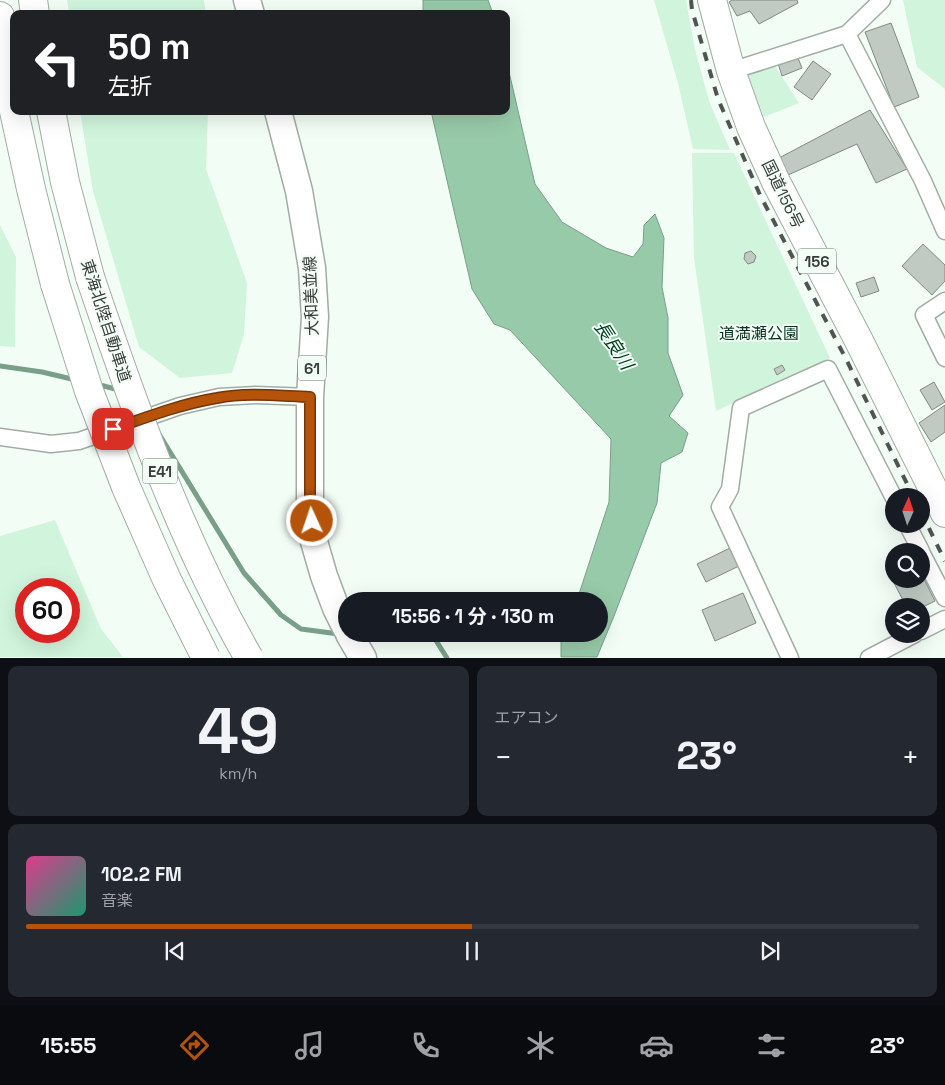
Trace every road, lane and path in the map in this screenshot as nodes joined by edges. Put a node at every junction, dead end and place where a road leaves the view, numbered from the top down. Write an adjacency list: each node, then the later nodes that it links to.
1 (712, 0): 5 (highway, 国道156号 / 156)
2 (882, 0): 4 (street)
3 (0, 16): 6 (highway, E41)
4 (846, 34): 5 (street); 10 (street)
5 (731, 71): 16 (highway, 国道156号 / 156)
6 (10, 83)
7 (15, 115): 23 (highway, E41, bridge)
8 (52, 115): 24 (highway, 東海北陸自動車道 / E41, bridge)
9 (279, 115): 13 (main road, 大和美並線 / 61)
10 (945, 231)
11 (945, 302): 12 (street)
12 (945, 358)
13 (310, 397): 14 (street); 19 (main road, 大和美並線 / 61)
14 (0, 437)
15 (889, 488): 25 (street)
16 (945, 513)
17 (930, 569): 18 (street)
18 (945, 598)
19 (338, 612)
20 (945, 618): 21 (street)
21 (930, 626)
22 (898, 643): 26 (street)
23 (206, 658)
24 (249, 658)
25 (790, 658)
26 (869, 658)

